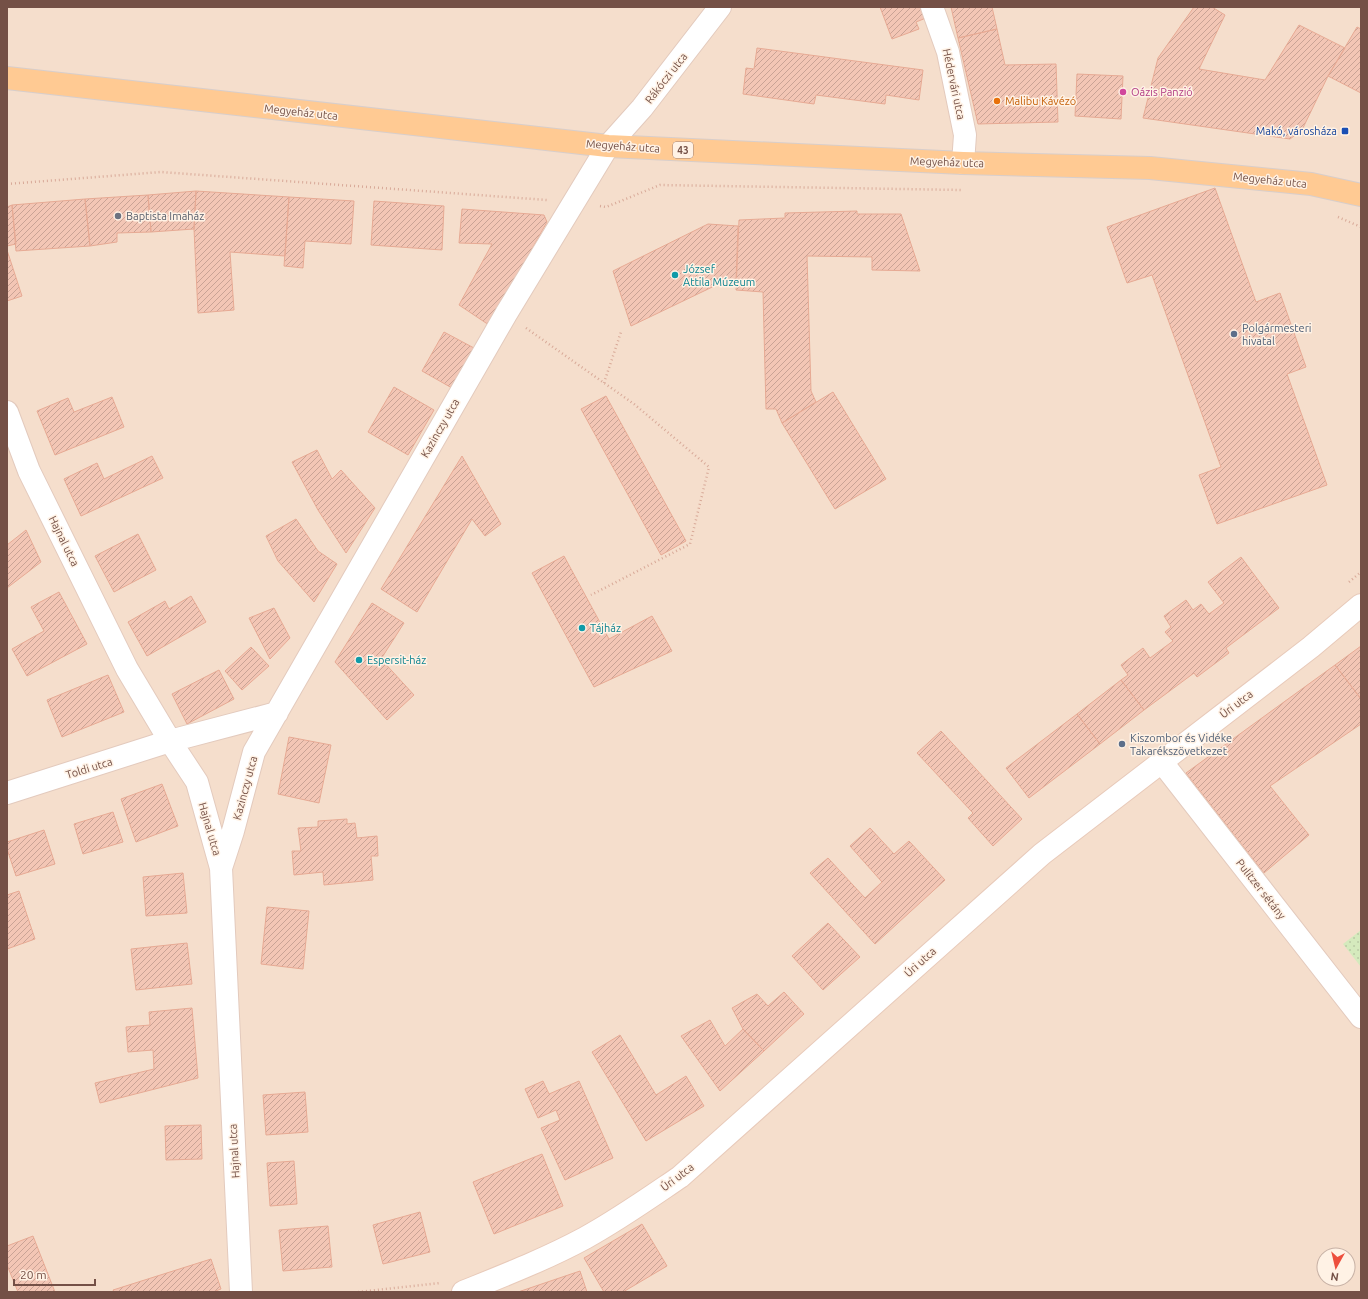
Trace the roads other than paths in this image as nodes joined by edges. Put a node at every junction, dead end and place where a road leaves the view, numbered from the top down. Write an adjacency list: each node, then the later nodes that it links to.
1 (720, 7): 4 (street, Rákóczi utca)
2 (932, 7): 5 (street, Hédervári utca)
3 (7, 78): 4 (main road, Megyeház utca / 43)
4 (608, 146): 5 (main road, Megyeház utca / 43); 9 (street, Kazinczy utca)
5 (963, 163): 6 (main road, Megyeház utca / 43)
6 (1361, 195)
7 (7, 412): 10 (street, Hajnal utca)
8 (1361, 605): 11 (street, Úri utca)
9 (277, 713): 10 (street); 13 (street, Kazinczy utca)
10 (170, 741): 12 (street, Toldi utca); 13 (street, Hajnal utca)
11 (1161, 762): 14 (street, Pulitzer sétány); 16 (street, Úri utca)
12 (7, 793)
13 (221, 868): 15 (street, Hajnal utca)
14 (1361, 1017)
15 (241, 1292)
16 (463, 1292)

